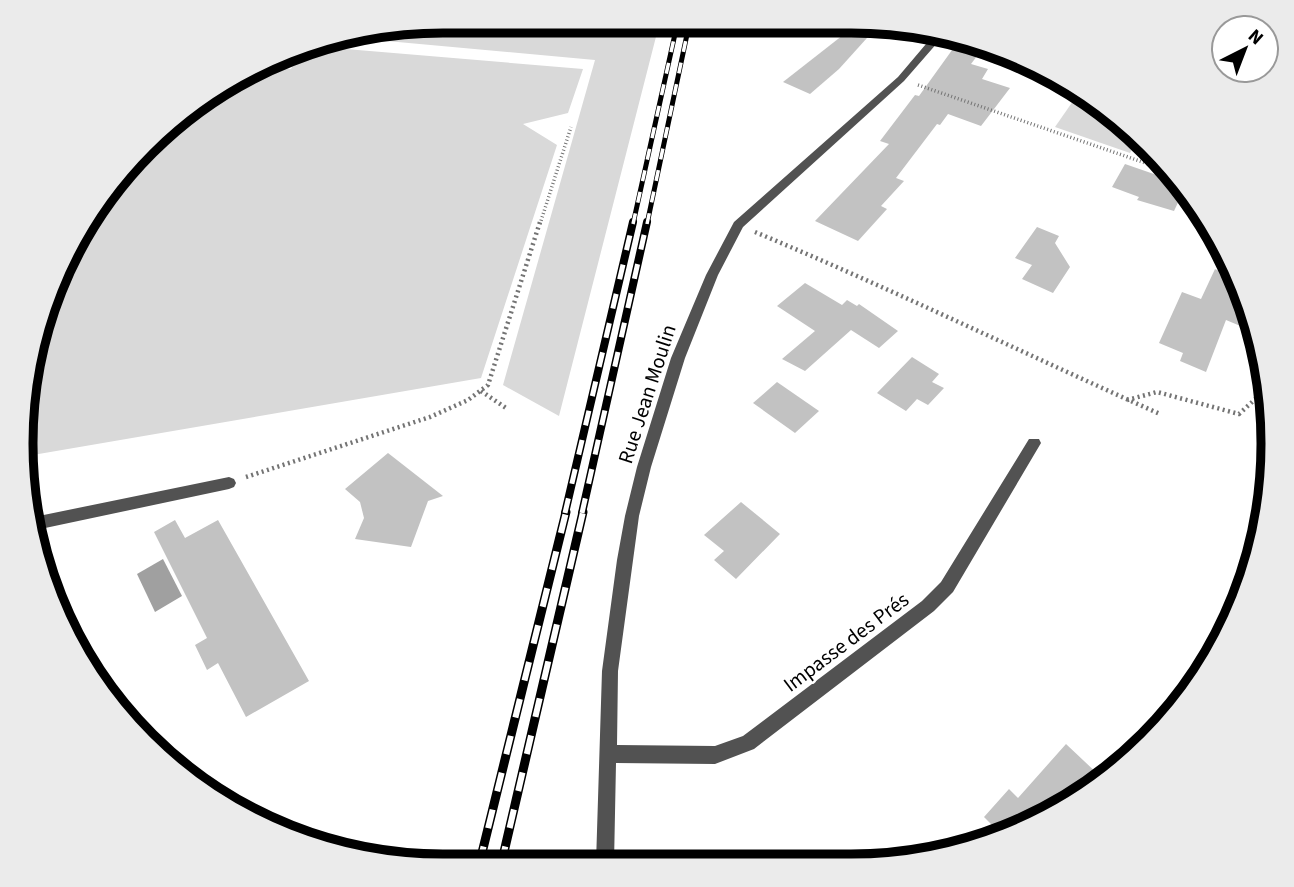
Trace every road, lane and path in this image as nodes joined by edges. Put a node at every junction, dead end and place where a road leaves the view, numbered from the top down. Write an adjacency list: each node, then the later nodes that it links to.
1 (933, 41): 2 (street, Rue Jean Moulin)
2 (901, 79): 4 (path); 5 (street, Rue Jean Moulin)
3 (571, 127): 6 (path)
4 (1152, 165)
5 (738, 225): 8 (path); 14 (street, Rue Jean Moulin)
6 (481, 391): 9 (path); 12 (path)
7 (1258, 397): 8 (path)
8 (1127, 400): 10 (path)
9 (506, 408)
10 (1160, 414)
11 (1034, 443): 14 (street, Impasse des Prés)
12 (229, 483): 13 (street)
13 (41, 523)
14 (607, 754): 15 (street, Rue Jean Moulin)
15 (605, 854)

